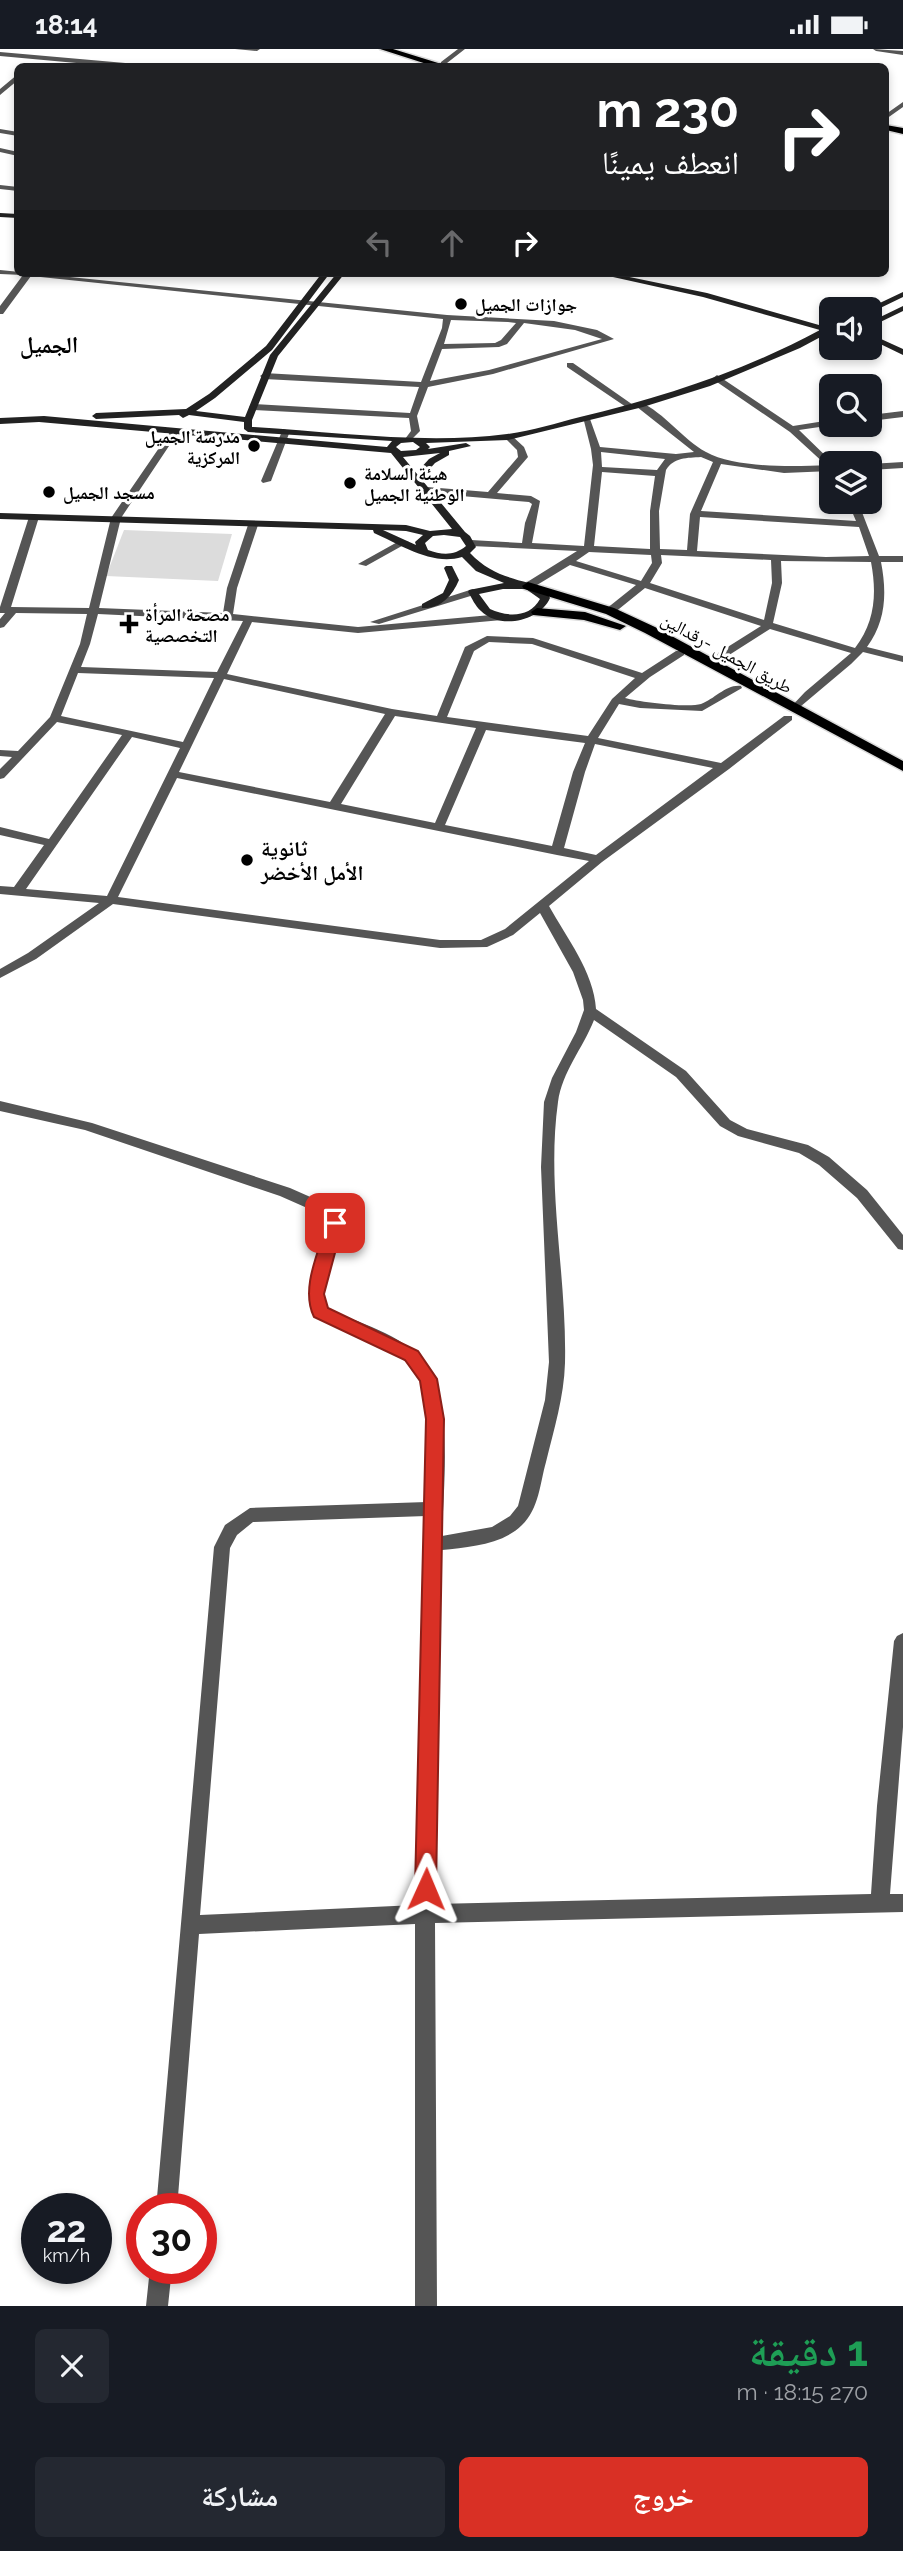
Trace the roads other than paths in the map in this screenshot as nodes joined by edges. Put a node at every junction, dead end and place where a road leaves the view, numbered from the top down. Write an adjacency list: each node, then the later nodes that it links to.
1 (238, 49): 2 (street)
2 (257, 49)
3 (384, 49): 11 (main road)
4 (462, 49): 12 (street)
5 (876, 49): 6 (street)
6 (903, 53)
7 (0, 54): 8 (street)
8 (37, 56): 9 (street); 10 (street)
9 (103, 61)
10 (31, 63)
11 (437, 63)
12 (447, 63)
13 (14, 81): 14 (street)
14 (0, 93)
15 (903, 104): 16 (street)
16 (889, 115)
17 (26, 277): 28 (street)
18 (65, 277): 24 (street)
19 (323, 277): 24 (street)
20 (338, 277): 25 (street)
21 (618, 277): 33 (street)
22 (648, 277): 32 (street)
23 (903, 294): 26 (street)
24 (302, 303): 25 (street); 46 (street)
25 (316, 304): 29 (street); 41 (street)
26 (882, 304)
27 (903, 307): 30 (street)
28 (0, 312)
29 (447, 317): 31 (street); 36 (street)
30 (882, 318)
31 (521, 323): 36 (street); 43 (street)
32 (819, 326)
33 (819, 327)
34 (819, 335): 42 (street)
35 (882, 342): 38 (street)
36 (439, 347): 43 (street)
37 (882, 351): 39 (street)
38 (903, 352)
39 (903, 361)
40 (570, 365): 44 (street)
41 (264, 376): 43 (street); 45 (street)
42 (719, 380): 44 (street); 55 (street)
43 (424, 385): 48 (street)
44 (636, 406): 51 (street); 67 (street)
45 (253, 407): 48 (street); 54 (street)
46 (185, 412): 50 (street); 54 (street); 56 (street)
47 (903, 414): 49 (street)
48 (413, 416): 59 (street)
49 (882, 417)
50 (36, 419): 52 (street); 56 (street)
51 (586, 419): 58 (street); 63 (street)
52 (0, 421)
53 (819, 425): 55 (street)
54 (246, 429): 56 (street); 57 (street); 60 (street)
55 (789, 429): 65 (street)
56 (175, 431): 85 (street)
57 (286, 431): 59 (street); 60 (street)
58 (503, 437): 59 (street); 61 (street); 79 (street)
59 (411, 439): 64 (street); 66 (street)
60 (282, 442): 62 (street); 77 (street)
61 (464, 447): 66 (street); 75 (street)
62 (370, 449): 64 (street); 71 (street)
63 (597, 449): 68 (street); 74 (street)
64 (393, 451): 66 (street); 71 (street)
65 (819, 452)
66 (417, 453): 75 (street)
67 (702, 454): 68 (street); 69 (street)
68 (676, 457): 76 (street)
69 (718, 461): 73 (street); 80 (street)
70 (903, 465): 72 (street)
71 (406, 466): 78 (street)
72 (882, 466)
73 (819, 468)
74 (597, 469): 76 (street); 94 (street)
75 (423, 471): 78 (street)
76 (658, 473): 95 (street)
77 (266, 481)
78 (425, 487): 79 (street); 82 (street)
79 (491, 495): 93 (street)
80 (695, 513): 86 (street); 98 (street)
81 (858, 514): 86 (street)
82 (445, 515): 89 (street); 90 (street)
83 (0, 516): 84 (street)
84 (34, 517): 85 (street); 110 (street)
85 (116, 518): 87 (street); 111 (street)
86 (863, 524): 102 (street)
87 (253, 525): 88 (street); 114 (street)
88 (369, 527): 89 (street); 91 (street)
89 (431, 534): 90 (street); 96 (street)
90 (461, 534): 92 (street)
91 (404, 543): 96 (street); 104 (street)
92 (471, 543): 93 (street); 97 (street)
93 (527, 544): 94 (street)
94 (589, 547): 95 (street); 103 (street)
95 (654, 550): 98 (street); 106 (street)
96 (424, 552): 99 (street)
97 (464, 554): 99 (street); 107 (street)
98 (692, 554): 100 (street)
99 (439, 557): 105 (street)
100 (775, 557): 102 (street); 118 (street)
101 (903, 558): 102 (street)
102 (875, 560): 120 (street)
103 (569, 562): 106 (street); 107 (street)
104 (363, 564)
105 (449, 568): 108 (street); 109 (street)
106 (645, 583): 112 (street); 118 (street)
107 (522, 585): 108 (street); 112 (main road, طريق الجميل -رقدالين); 113 (street)
108 (474, 592): 109 (street); 115 (street)
109 (426, 606): 119 (street)
110 (6, 610): 111 (street); 117 (street)
111 (95, 610): 114 (street); 124 (street)
112 (610, 611): 123 (main road, طريق الجميل -رقدالين)
113 (537, 612): 115 (street); 121 (main road, طريق الجميل -رقدالين)
114 (228, 616): 116 (street)
115 (502, 617): 119 (street)
116 (249, 618): 119 (street); 125 (street)
117 (0, 625)
118 (767, 626): 120 (street); 123 (street)
119 (358, 630)
120 (859, 650): 122 (street); 130 (street)
121 (680, 653): 126 (street); 127 (main road, طريق الجميل -رقدالين)
122 (903, 659)
123 (711, 662): 130 (main road, طريق الجميل -رقدالين)
124 (75, 670): 125 (street); 131 (street)
125 (219, 674): 129 (street); 136 (street)
126 (643, 677): 128 (street); 132 (street)
127 (737, 688): 128 (street); 130 (main road, طريق الجميل -رقدالين)
128 (617, 700): 135 (street)
129 (392, 712): 132 (street); 144 (street)
130 (791, 714): 139 (street); 140 (main road, طريق الجميل -رقدالين); 143 (main road, طريق الجميل -رقدالين)
131 (55, 718): 134 (street); 138 (street)
132 (441, 720): 133 (street)
133 (482, 726): 135 (street); 145 (street)
134 (129, 733): 136 (street); 147 (street)
135 (590, 740): 139 (street); 148 (street)
136 (184, 746): 141 (street)
137 (0, 753): 138 (street)
138 (19, 754): 142 (street)
139 (725, 767): 149 (street)
140 (903, 767)
141 (175, 774): 144 (street); 152 (street)
142 (0, 776)
143 (903, 777)
144 (334, 805): 145 (street)
145 (439, 826): 148 (street)
146 (0, 831): 147 (street)
147 (51, 843): 151 (street)
148 (557, 851): 149 (street)
149 (598, 859): 153 (street)
150 (0, 890): 151 (street)
151 (18, 891): 152 (street)
152 (111, 900): 153 (street); 154 (street)
153 (542, 905): 155 (street)
154 (0, 974)
155 (590, 1011): 157 (street); 159 (street)
156 (0, 1106): 158 (street)
157 (903, 1245)
158 (434, 1509): 159 (street); 164 (street)
159 (433, 1544): 163 (street)
160 (903, 1641): 161 (street)
161 (880, 1903): 162 (street); 163 (street)
162 (903, 1903)
163 (425, 1914): 164 (street); 168 (street)
164 (190, 1925): 165 (street)
165 (167, 2193)
166 (160, 2284): 167 (street)
167 (158, 2306)
168 (426, 2306)

